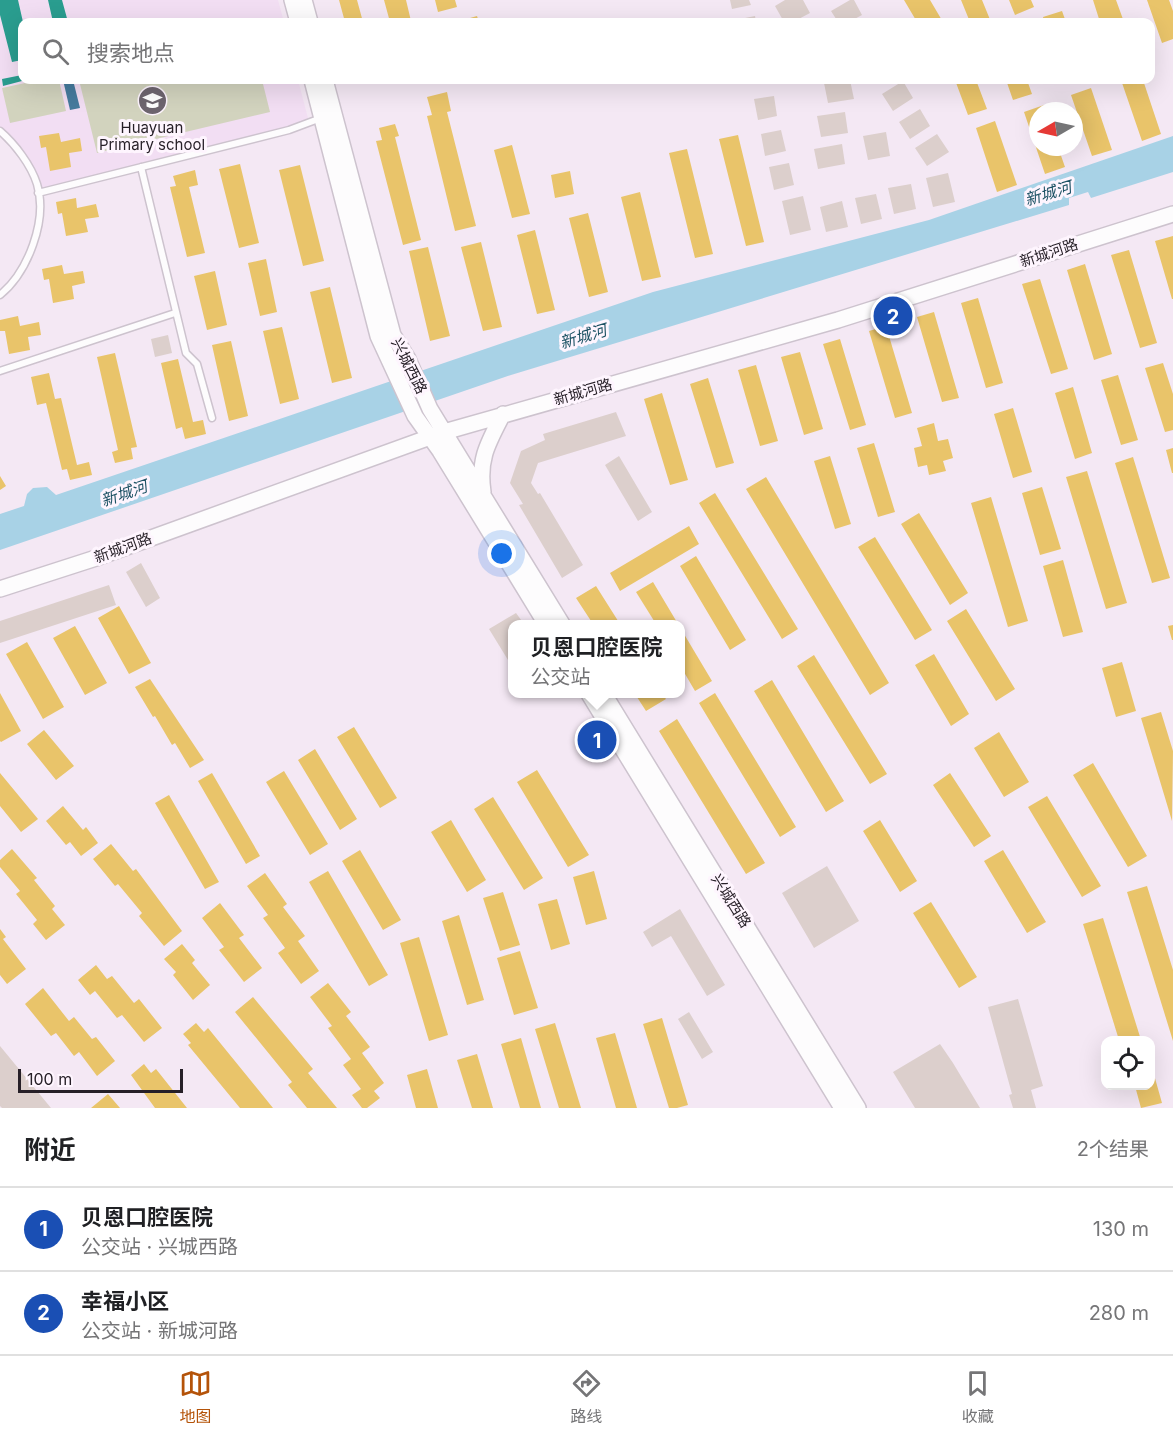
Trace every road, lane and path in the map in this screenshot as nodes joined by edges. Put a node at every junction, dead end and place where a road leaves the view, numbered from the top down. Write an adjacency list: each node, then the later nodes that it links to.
1 (292, 0): 3 (street)
2 (304, 0): 4 (street)
3 (297, 18)
4 (309, 18)
5 (314, 84): 7 (street, 兴城西路)
6 (324, 84): 7 (street, 兴城西路)
7 (328, 116): 9 (lane); 17 (street, 兴城西路); 17 (street, 兴城西路)
8 (0, 131): 10 (lane)
9 (141, 167): 10 (lane); 13 (lane)
10 (38, 193): 12 (lane)
11 (1173, 214): 15 (street, 新城河路)
12 (0, 295)
13 (175, 314): 14 (lane); 16 (lane)
14 (0, 370)
15 (503, 414): 17 (street, 新城河路); 18 (street)
16 (212, 418)
17 (437, 435): 18 (street, 兴城西路); 19 (street, 新城河路); 20 (street, 兴城西路)
18 (484, 497): 21 (street, 兴城西路)
19 (0, 589)
20 (544, 620)
21 (560, 620)
22 (592, 698): 24 (street, 兴城西路)
23 (607, 698): 25 (street, 兴城西路)
24 (842, 1108)
25 (858, 1108)

